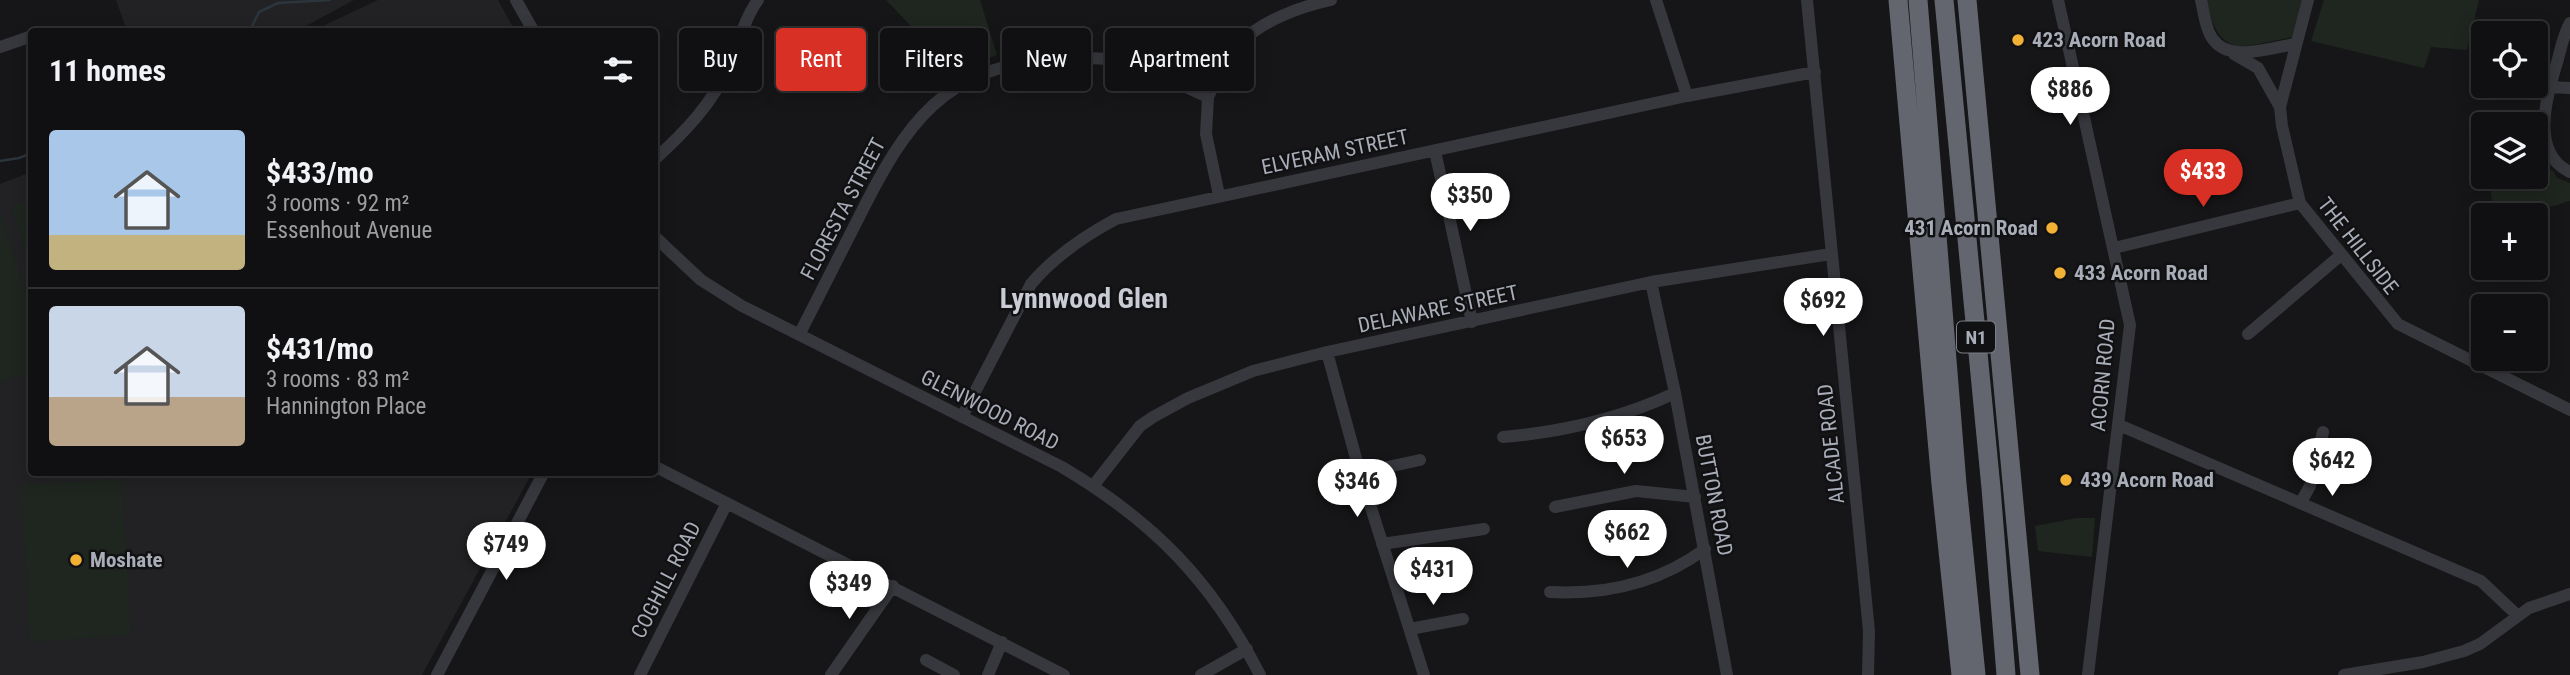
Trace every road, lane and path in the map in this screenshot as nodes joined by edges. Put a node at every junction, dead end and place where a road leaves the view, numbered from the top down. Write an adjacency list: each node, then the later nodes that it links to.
1 (516, 0): 14 (street)
2 (758, 0): 26 (street)
3 (1331, 0): 23 (street)
4 (1656, 0): 22 (street)
5 (1807, 0): 19 (street, ALCADE ROAD)
6 (1898, 0): 66 (highway)
7 (1918, 0): 78 (highway, N1)
8 (1944, 0): 79 (highway, N1)
9 (1967, 0): 80 (highway)
10 (2058, 0): 31 (street, ACORN ROAD)
11 (2202, 0): 18 (street)
12 (2308, 0): 16 (street, THE HILLSIDE)
13 (2570, 23): 20 (street)
14 (532, 28)
15 (28, 37): 17 (street)
16 (2296, 44): 18 (street); 24 (street, THE HILLSIDE)
17 (0, 47)
18 (2231, 52): 24 (street)
19 (1815, 72): 22 (street, ELVERAM STREET); 32 (street, ALCADE ROAD)
20 (2549, 87): 21 (street); 27 (street)
21 (2570, 88)
22 (1687, 96): 25 (street, ELVERAM STREET)
23 (1208, 97): 28 (street); 37 (street, FLORESTA STREET)
24 (2280, 107): 29 (street, THE HILLSIDE)
25 (1435, 151): 28 (street, ELVERAM STREET); 35 (street)
26 (658, 156)
27 (2570, 172)
28 (1219, 195): 41 (street, ELVERAM STREET)
29 (2300, 202): 31 (street); 33 (street, THE HILLSIDE)
30 (658, 240): 37 (street, GLENWOOD ROAD)
31 (2114, 248): 42 (street, ACORN ROAD)
32 (1831, 254): 34 (street, DELAWARE STREET); 77 (street, ALCADE ROAD)
33 (2341, 256): 36 (street); 40 (street, THE HILLSIDE)
34 (1651, 282): 35 (street, DELAWARE STREET); 39 (street, BUTTON ROAD)
35 (1472, 322): 38 (street, DELAWARE STREET)
36 (2248, 334)
37 (799, 335): 41 (street, GLENWOOD ROAD)
38 (1326, 352): 47 (street); 49 (street, DELAWARE STREET)
39 (1675, 393): 44 (street); 50 (street, BUTTON ROAD)
40 (2570, 410)
41 (962, 417): 49 (street, GLENWOOD ROAD)
42 (2119, 425): 51 (street); 81 (street, ACORN ROAD)
43 (2323, 432): 51 (street)
44 (1503, 437)
45 (1420, 460): 47 (street)
46 (658, 468): 52 (street)
47 (1360, 473): 55 (street)
48 (542, 476): 67 (street)
49 (1093, 485): 64 (street, GLENWOOD ROAD)
50 (1695, 497): 53 (street); 56 (street, BUTTON ROAD)
51 (2301, 502): 60 (street)
52 (727, 503): 57 (street); 68 (street, COGHILL ROAD)
53 (1555, 507)
54 (1484, 528): 55 (street)
55 (1382, 544): 62 (street)
56 (1705, 549): 58 (street); 76 (street, BUTTON ROAD)
57 (892, 586): 63 (street); 69 (street)
58 (1550, 592)
59 (2570, 594): 60 (street)
60 (2517, 615): 82 (street)
61 (1463, 619): 62 (street)
62 (1410, 629): 75 (street)
63 (1002, 642): 71 (street); 72 (street)
64 (1247, 649): 73 (street); 74 (street, GLENWOOD ROAD)
65 (926, 660): 70 (street)
66 (1957, 671)
67 (437, 675)
68 (640, 675)
69 (831, 675)
70 (954, 675)
71 (988, 675)
72 (1064, 675)
73 (1201, 675)
74 (1260, 675)
75 (1424, 675)
76 (1727, 675)
77 (1868, 675)
78 (1976, 675)
79 (2006, 675)
80 (2028, 675)
81 (2088, 675)
82 (2344, 675)

